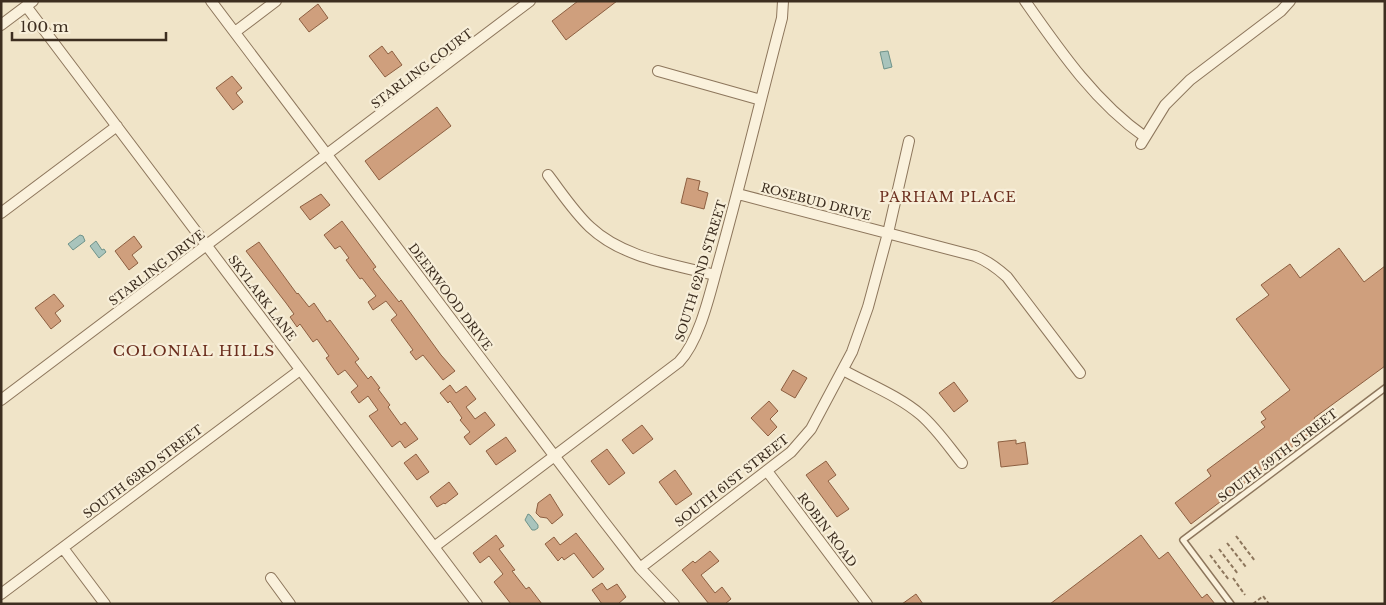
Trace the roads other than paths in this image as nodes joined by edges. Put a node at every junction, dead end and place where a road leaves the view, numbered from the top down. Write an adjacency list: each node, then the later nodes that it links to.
1 (211, 1): 9 (street, DEERWOOD DRIVE)
2 (276, 1): 9 (street)
3 (530, 1): 14 (street, STARLING COURT)
4 (783, 1): 11 (street, SOUTH 62ND STREET)
5 (1025, 1): 6 (street)
6 (1290, 1)
7 (30, 4): 8 (street); 12 (street, SKYLARK LANE)
8 (1, 25)
9 (235, 32): 14 (street, DEERWOOD DRIVE)
10 (658, 71): 11 (street)
11 (760, 100): 16 (street, SOUTH 62ND STREET)
12 (117, 126): 17 (street); 19 (street, SKYLARK LANE)
13 (909, 140): 18 (street, SOUTH 61ST STREET)
14 (328, 156): 19 (street, STARLING DRIVE); 26 (street, DEERWOOD DRIVE)
15 (548, 175): 20 (street)
16 (738, 194): 18 (street, ROSEBUD DRIVE); 20 (street, SOUTH 62ND STREET)
17 (1, 213)
18 (888, 233): 22 (street, SOUTH 61ST STREET); 23 (street, ROSEBUD DRIVE)
19 (207, 246): 21 (street, SKYLARK LANE); 25 (street, STARLING DRIVE)
20 (715, 275): 26 (street, SOUTH 62ND STREET)
21 (300, 370): 29 (street, SKYLARK LANE); 30 (street, SOUTH 63RD STREET)
22 (843, 370): 27 (street); 28 (street, SOUTH 61ST STREET)
23 (1080, 373)
24 (1385, 388): 39 (lane, SOUTH 59TH STREET)
25 (1, 400)
26 (554, 456): 29 (street, SOUTH 62ND STREET); 31 (street, DEERWOOD DRIVE)
27 (962, 463)
28 (767, 471): 31 (street, SOUTH 61ST STREET); 38 (street, ROBIN ROAD)
29 (434, 547): 34 (street, SKYLARK LANE)
30 (63, 548): 33 (street, SOUTH 63RD STREET); 35 (street)
31 (640, 568): 37 (street, DEERWOOD DRIVE)
32 (271, 578): 36 (street)
33 (1, 594)
34 (474, 603)
35 (105, 604)
36 (290, 604)
37 (674, 604)
38 (866, 604)
39 (1231, 604)

